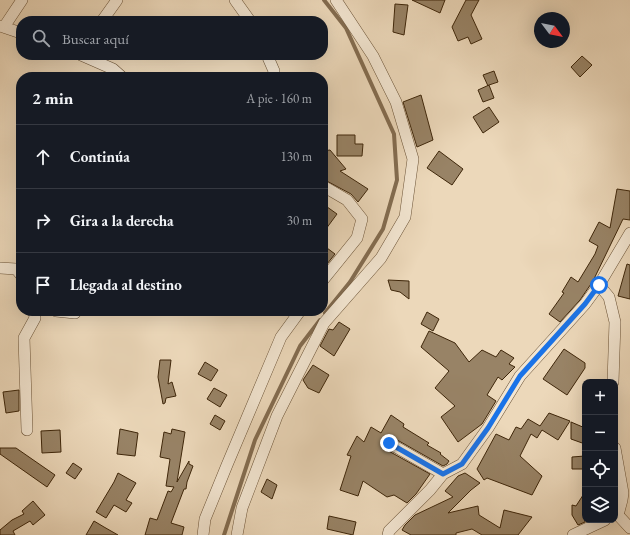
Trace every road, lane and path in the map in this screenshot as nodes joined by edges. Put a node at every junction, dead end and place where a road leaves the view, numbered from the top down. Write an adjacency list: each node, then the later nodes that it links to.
1 (22, 0): 7 (street)
2 (117, 0): 5 (street)
3 (235, 0): 6 (street)
4 (336, 0): 31 (street)
5 (106, 16)
6 (246, 16)
7 (2, 27): 8 (street)
8 (16, 31)
9 (93, 60): 11 (street)
10 (269, 60): 12 (street)
11 (116, 72)
12 (274, 72)
13 (328, 189): 17 (street)
14 (630, 233): 18 (street)
15 (0, 268): 16 (street)
16 (16, 269)
17 (328, 274)
18 (599, 285): 21 (street); 25 (street)
19 (35, 316): 22 (street)
20 (296, 316): 30 (street)
21 (613, 379)
22 (27, 430)
23 (389, 443): 25 (street)
24 (616, 451): 26 (street)
25 (443, 474): 32 (street)
26 (618, 511)
27 (618, 518): 29 (street)
28 (599, 523): 33 (street)
29 (630, 528)
30 (203, 535)
31 (237, 535)
32 (388, 535)
33 (573, 535)

